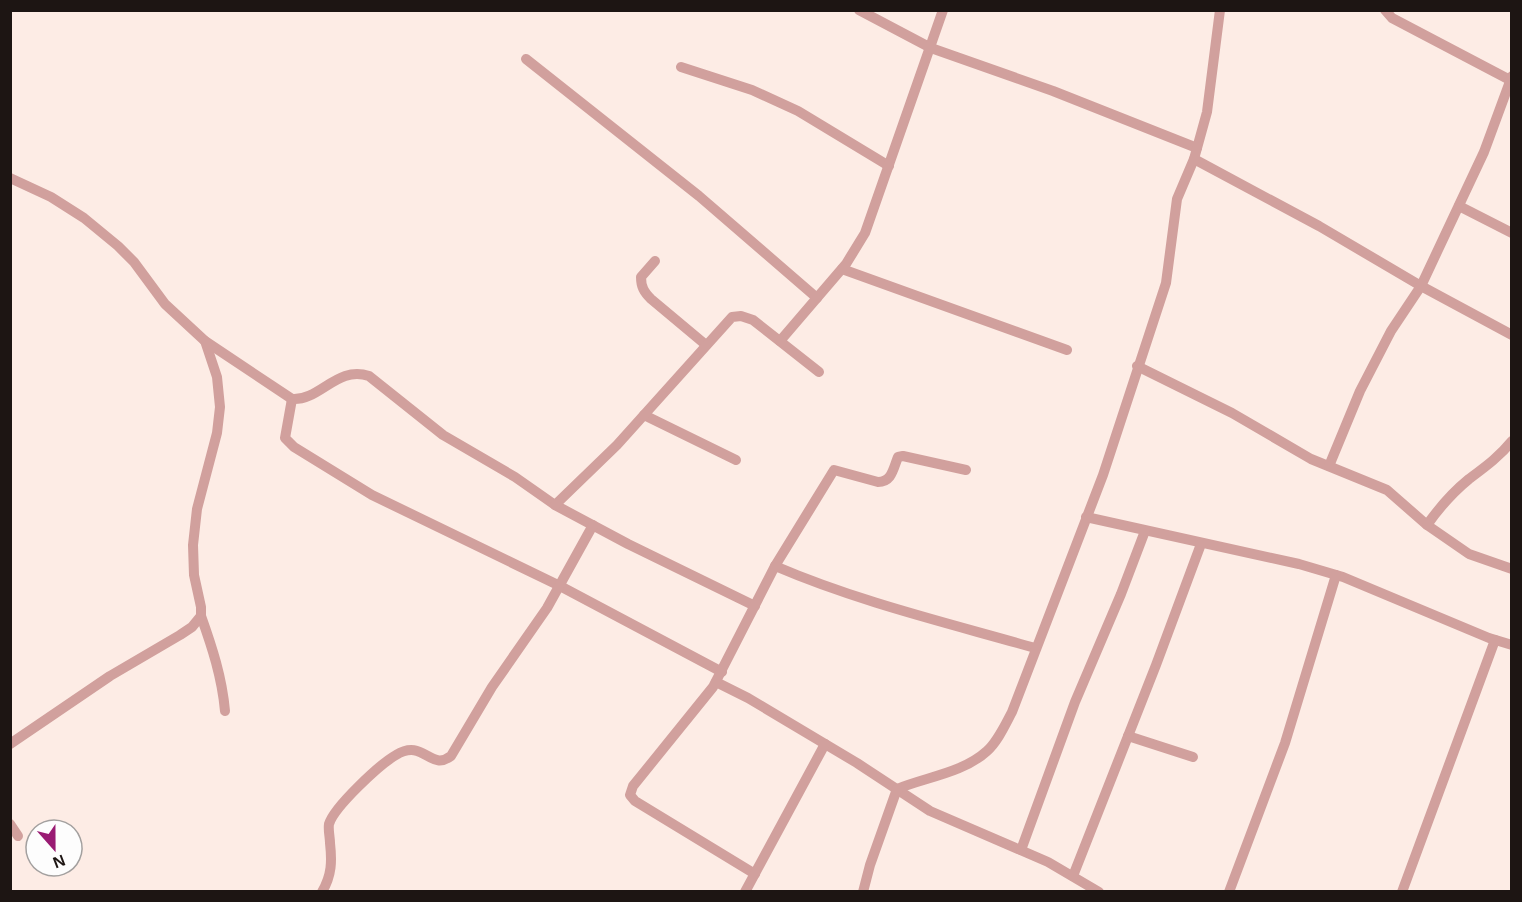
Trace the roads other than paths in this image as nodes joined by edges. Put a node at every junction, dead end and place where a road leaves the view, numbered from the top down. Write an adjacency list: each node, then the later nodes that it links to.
1 (859, 10): 5 (street)
2 (943, 10): 5 (street)
3 (1220, 10): 9 (street)
4 (1385, 10): 8 (street)
5 (931, 48): 9 (street); 10 (street)
6 (526, 59): 17 (street)
7 (681, 67): 10 (street)
8 (1511, 78): 12 (street)
9 (1196, 153): 16 (street); 23 (street)
10 (889, 166): 15 (street)
11 (10, 178): 19 (street)
12 (1459, 206): 13 (street); 16 (street)
13 (1512, 233)
14 (655, 261): 21 (street)
15 (842, 269): 17 (street); 22 (street)
16 (1420, 286): 18 (street); 29 (street)
17 (817, 298): 20 (street)
18 (1512, 335)
19 (205, 340): 25 (street); 42 (street)
20 (780, 342): 21 (street); 24 (street)
21 (706, 345): 26 (street)
22 (1067, 350)
23 (1137, 366): 29 (street); 32 (street)
24 (819, 372)
25 (292, 399): 31 (street); 40 (street)
26 (644, 415): 28 (street); 31 (street)
27 (1512, 441): 34 (street)
28 (736, 460)
29 (1329, 466): 34 (street)
30 (966, 470): 37 (street)
31 (555, 505): 33 (street)
32 (1086, 517): 35 (street); 45 (street)
33 (593, 525): 40 (street); 41 (street)
34 (1427, 525): 38 (street)
35 (1145, 531): 36 (street); 56 (street)
36 (1201, 544): 39 (street); 49 (street)
37 (775, 566): 41 (street); 45 (street)
38 (1512, 568)
39 (1336, 575): 43 (street); 63 (street)
40 (560, 586): 46 (street); 59 (street)
41 (755, 606): 46 (street)
42 (201, 616): 48 (street); 50 (street)
43 (1496, 640): 44 (street); 64 (street)
44 (1512, 645)
45 (1035, 648): 53 (street)
46 (722, 672): 47 (street)
47 (716, 682): 51 (street); 57 (street)
48 (225, 711)
49 (1128, 736): 52 (street); 58 (street)
50 (10, 744)
51 (825, 744): 53 (street); 57 (street)
52 (1193, 757)
53 (897, 789): 56 (street); 61 (street)
54 (10, 824): 55 (street)
55 (18, 836)
56 (1021, 850): 58 (street)
57 (755, 874): 60 (street)
58 (1073, 876): 62 (street)
59 (322, 891)
60 (745, 891)
61 (862, 891)
62 (1099, 891)
63 (1229, 891)
64 (1402, 891)

